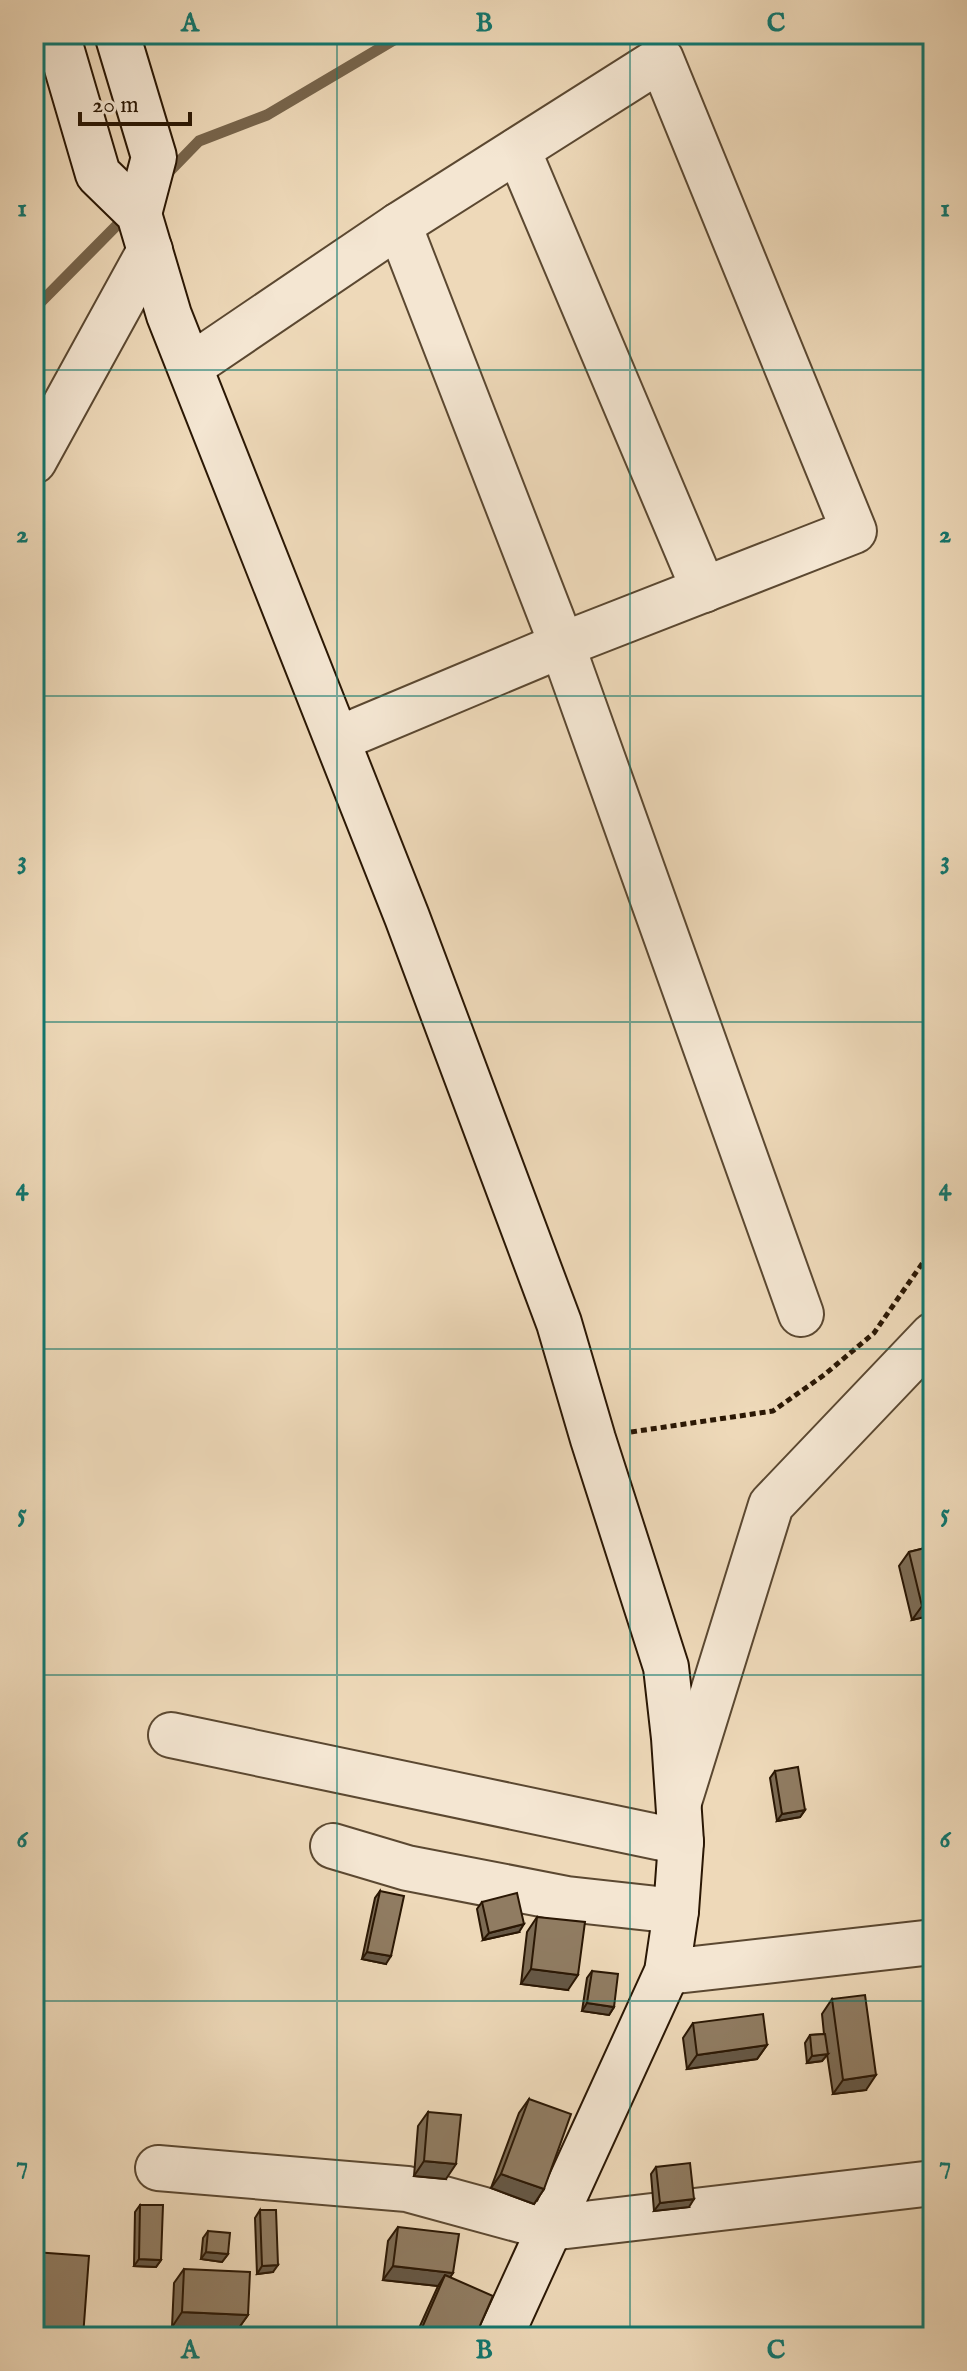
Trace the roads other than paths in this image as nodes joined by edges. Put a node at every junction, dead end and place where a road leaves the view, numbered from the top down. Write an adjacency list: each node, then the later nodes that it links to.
1 (57, 34): 5 (street)
2 (117, 34): 5 (street)
3 (518, 150): 4 (street); 8 (street); 8 (street)
4 (399, 225): 6 (street); 9 (street)
5 (144, 232): 6 (street); 7 (street)
6 (191, 366): 10 (street)
7 (34, 461)
8 (704, 590): 9 (street)
9 (562, 645): 10 (street); 11 (street)
10 (338, 739): 14 (street)
11 (801, 1314)
12 (933, 1335): 14 (street)
13 (171, 1735): 14 (street)
14 (680, 1823): 16 (street)
15 (333, 1846): 16 (street)
16 (676, 1911): 18 (street)
17 (933, 1942): 18 (street)
18 (667, 1972): 21 (street)
19 (158, 2168): 21 (street)
20 (933, 2183): 21 (street)
21 (550, 2228): 22 (street)
22 (500, 2337)

